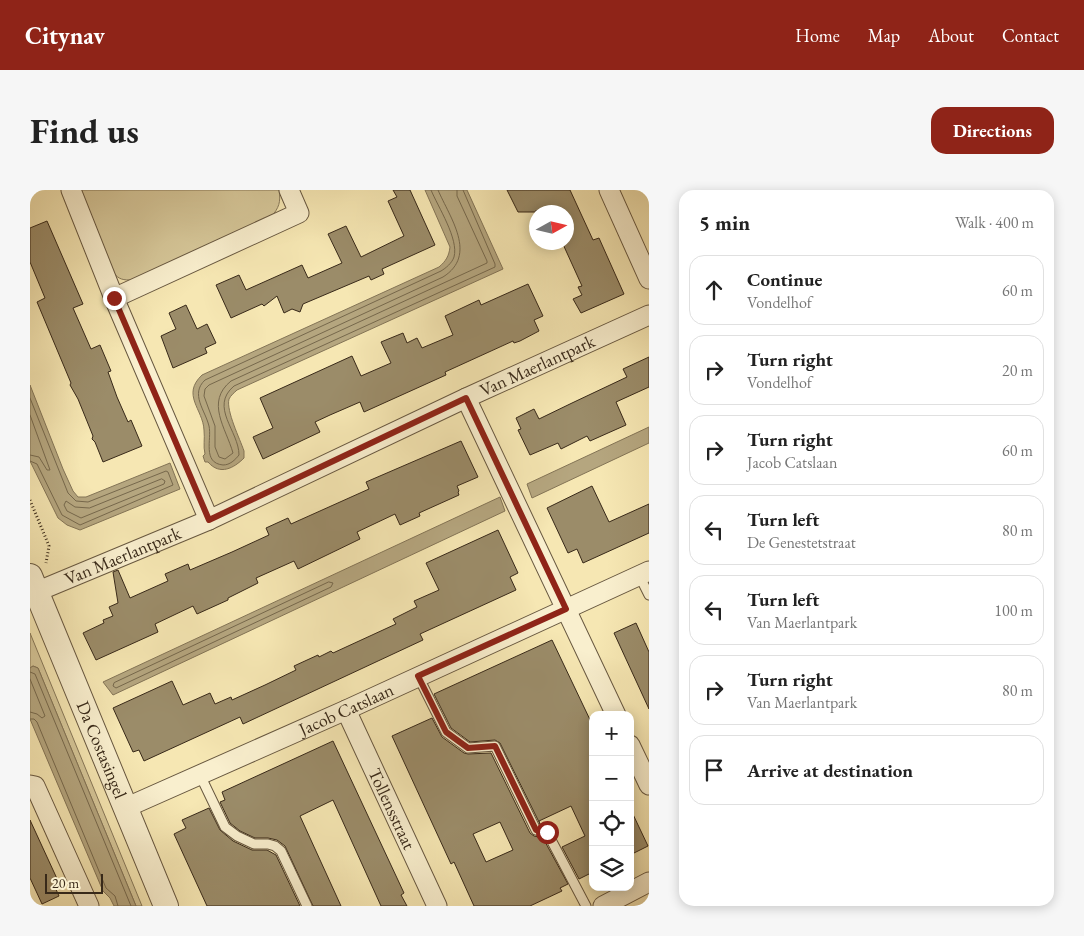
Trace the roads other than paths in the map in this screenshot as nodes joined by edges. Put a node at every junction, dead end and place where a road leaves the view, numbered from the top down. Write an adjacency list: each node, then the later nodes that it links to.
1 (71, 190): 5 (street)
2 (289, 190): 5 (street)
3 (609, 190): 4 (street)
4 (649, 279)
5 (114, 298): 8 (street)
6 (649, 315): 7 (street, Van Maerlantpark)
7 (466, 398): 8 (street, Van Maerlantpark); 12 (street)
8 (209, 520): 10 (street, Van Maerlantpark)
9 (644, 573): 11 (lane); 12 (street, Jacob Catslaan)
10 (38, 585): 20 (street, Da Costasingel)
11 (649, 596)
12 (566, 609): 13 (street, Jacob Catslaan); 15 (street)
13 (418, 676): 14 (street, Jacob Catslaan); 26 (lane)
14 (346, 710): 17 (street, Jacob Catslaan); 25 (street, Tollensstraat)
15 (614, 711)
16 (634, 753): 19 (street)
17 (200, 775): 20 (street, Jacob Catslaan); 24 (lane)
18 (30, 785): 22 (street)
19 (649, 785)
20 (125, 808): 23 (street, Da Costasingel)
21 (649, 882): 27 (street)
22 (89, 906)
23 (166, 906)
24 (307, 906)
25 (437, 906)
26 (586, 906)
27 (603, 906)

